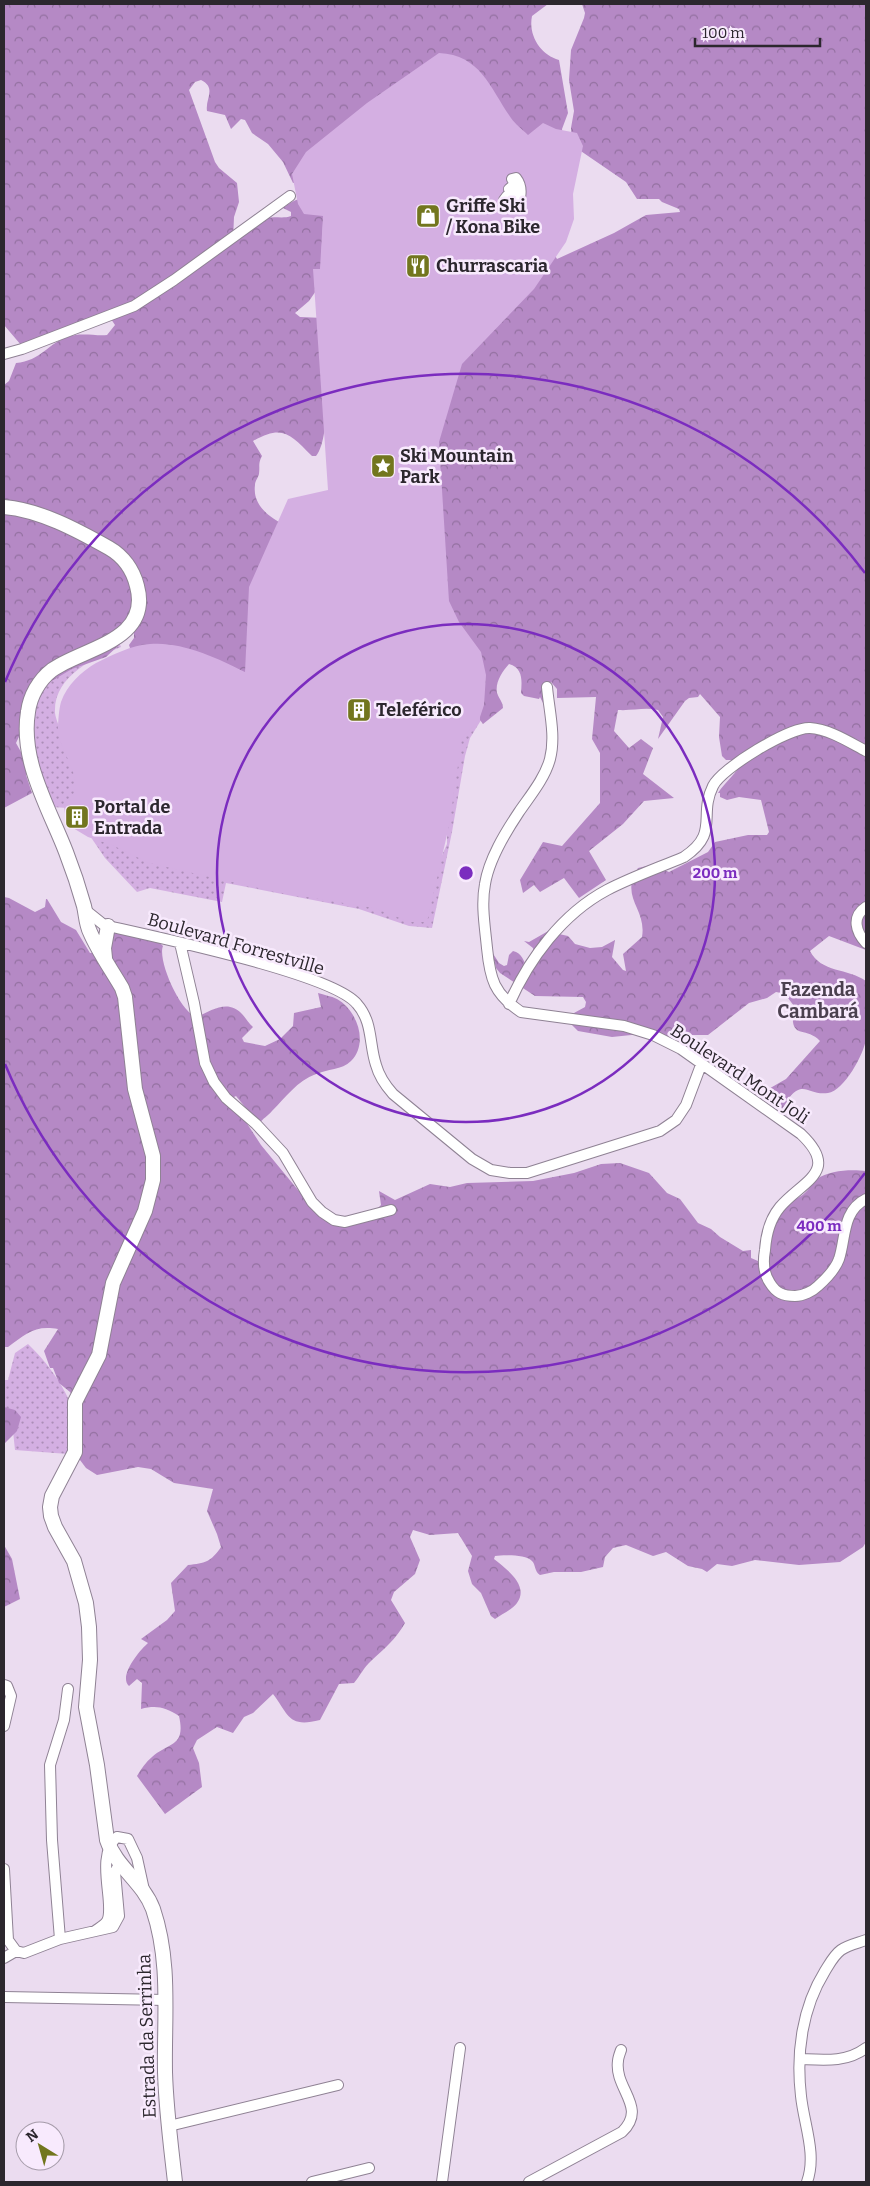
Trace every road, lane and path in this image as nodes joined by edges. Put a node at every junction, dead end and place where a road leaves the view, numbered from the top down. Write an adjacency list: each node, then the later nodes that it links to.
1 (290, 196): 2 (street)
2 (4, 354)
3 (4, 507): 7 (street, Estrada da Serrinha)
4 (547, 687): 13 (street)
5 (866, 751): 13 (street)
6 (866, 907): 11 (street)
7 (84, 909): 8 (street); 9 (street, Estrada da Serrinha)
8 (106, 926): 9 (street); 10 (street, Boulevard Forrestville); 12 (street)
9 (89, 931): 12 (street, Estrada da Serrinha)
10 (180, 943): 14 (street, Boulevard Forrestville); 16 (street)
11 (866, 943)
12 (105, 959): 20 (street, Estrada da Serrinha)
13 (510, 1004): 14 (street, Boulevard Mont Joli)
14 (701, 1065): 15 (street, Boulevard Mont Joli)
15 (866, 1199)
16 (391, 1210)
17 (4, 1685): 19 (street)
18 (68, 1689): 25 (street)
19 (4, 1726)
20 (110, 1849): 21 (street, Estrada da Serrinha); 23 (street); 24 (street)
21 (124, 1868): 23 (street, Estrada da Serrinha); 24 (street)
22 (4, 1869): 27 (street)
23 (144, 1891): 30 (street, Estrada da Serrinha)
24 (94, 1932): 25 (street)
25 (60, 1939): 27 (street)
26 (866, 1940): 34 (street)
27 (16, 1951): 28 (street)
28 (4, 1958)
29 (4, 1998): 30 (street)
30 (166, 2000): 36 (street, Estrada da Serrinha)
31 (460, 2048): 41 (street)
32 (866, 2048): 34 (street)
33 (621, 2050): 38 (street)
34 (800, 2059): 43 (street)
35 (338, 2085): 36 (street)
36 (169, 2126): 39 (street, Estrada da Serrinha)
37 (369, 2168): 40 (street)
38 (541, 2180): 42 (street)
39 (175, 2182)
40 (312, 2182)
41 (442, 2182)
42 (529, 2182)
43 (807, 2182)

